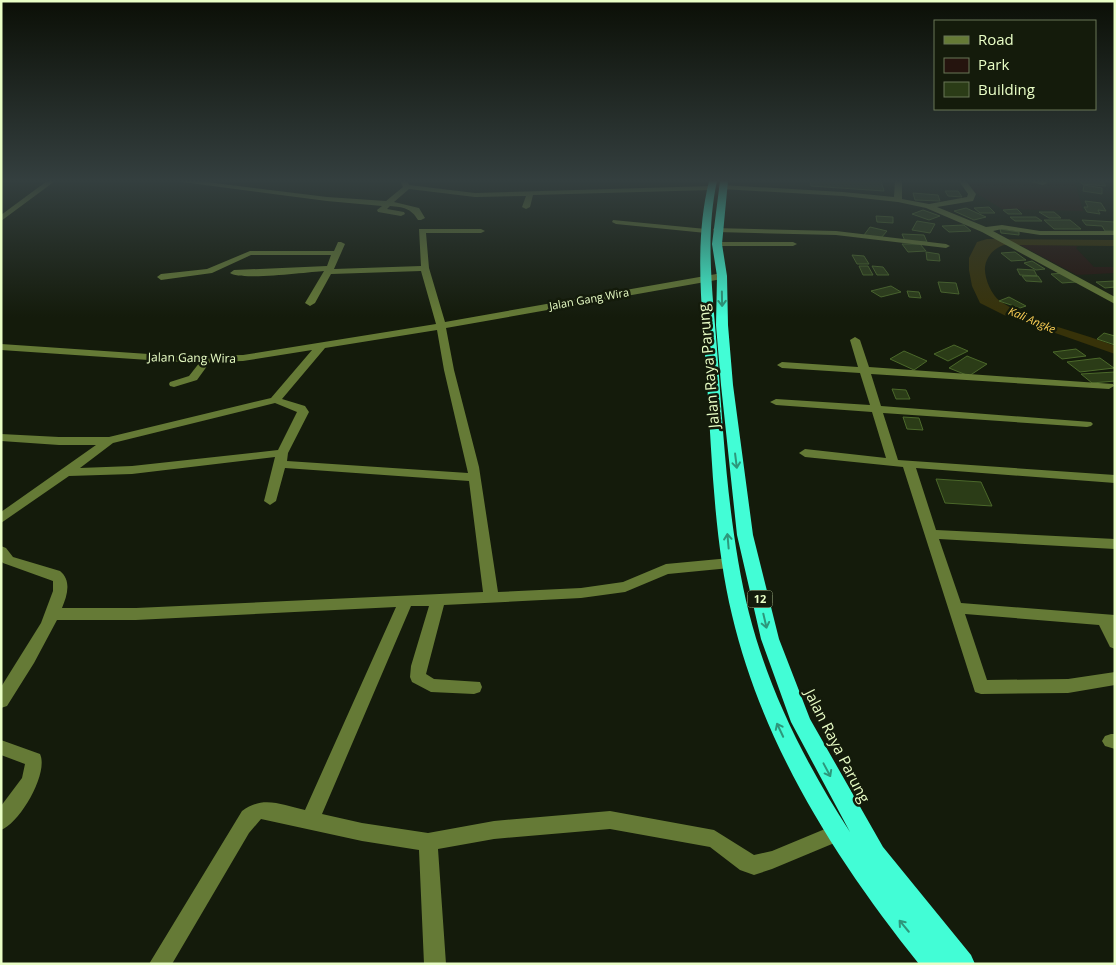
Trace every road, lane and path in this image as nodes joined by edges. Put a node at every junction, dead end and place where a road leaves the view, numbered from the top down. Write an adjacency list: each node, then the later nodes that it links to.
1 (646, 226): 7 (street)
2 (714, 226): 7 (highway, Jalan Raya Parung / 12)
3 (976, 226): 4 (street)
4 (985, 230): 6 (street); 18 (street)
5 (481, 231): 12 (street)
6 (1115, 234)
7 (713, 235): 9 (street); 10 (street); 16 (highway, Jalan Raya Parung / 12)
8 (341, 244): 11 (street)
9 (793, 244)
10 (946, 246)
11 (338, 253): 13 (street); 15 (street)
12 (425, 268): 13 (street); 21 (street)
13 (329, 270): 14 (street); 20 (street)
14 (234, 273)
15 (161, 277)
16 (714, 277): 21 (street, Jalan Gang Wira); 48 (highway, Jalan Raya Parung / 12, one-way to 16); 50 (highway, Jalan Raya Parung / 12, one-way to 50)
17 (1115, 289): 18 (street)
18 (1096, 290): 19 (street)
19 (1115, 301)
20 (310, 303)
21 (441, 326): 23 (street, Jalan Gang Wira); 41 (street)
22 (855, 340): 27 (street)
23 (322, 346): 25 (street, Jalan Gang Wira); 30 (street)
24 (1, 348): 25 (street, Jalan Gang Wira)
25 (206, 360): 28 (street)
26 (782, 365): 27 (street)
27 (864, 370): 29 (street); 32 (street)
28 (174, 384)
29 (1109, 386)
30 (275, 400): 35 (street); 37 (street)
31 (776, 402): 32 (street)
32 (876, 409): 33 (street); 38 (street)
33 (1087, 424)
34 (1, 437): 35 (street)
35 (109, 440): 40 (street)
36 (805, 453): 38 (street)
37 (281, 458): 40 (street); 41 (street); 43 (street)
38 (893, 463): 39 (street)
39 (908, 464): 42 (street); 45 (street)
40 (68, 472): 44 (street)
41 (474, 477): 49 (street)
42 (1115, 479)
43 (270, 501)
44 (1, 519)
45 (931, 534): 46 (street); 54 (street)
46 (1115, 544)
47 (1, 551): 55 (street)
48 (730, 563): 49 (street); 51 (highway, Jalan Raya Parung / 12)
49 (491, 596): 52 (street)
50 (760, 597): 51 (highway); 69 (highway, Jalan Raya Parung / 12, one-way to 69)
51 (738, 600): 64 (highway, Jalan Raya Parung / 12, one-way to 51)
52 (438, 601): 53 (street); 59 (street)
53 (406, 602): 55 (street); 62 (street)
54 (955, 608): 56 (street); 58 (street)
55 (53, 614): 60 (street)
56 (1110, 621): 57 (street)
57 (1115, 643)
58 (1115, 678)
59 (474, 687)
60 (1, 701)
61 (1, 747): 63 (street)
62 (310, 820): 65 (street); 66 (street)
63 (1, 821)
64 (837, 833): 65 (street); 68 (highway, Jalan Raya Parung / 12, one-way to 64)
65 (428, 842): 67 (street)
66 (165, 962)
67 (435, 964)
68 (935, 964)
69 (962, 964)

